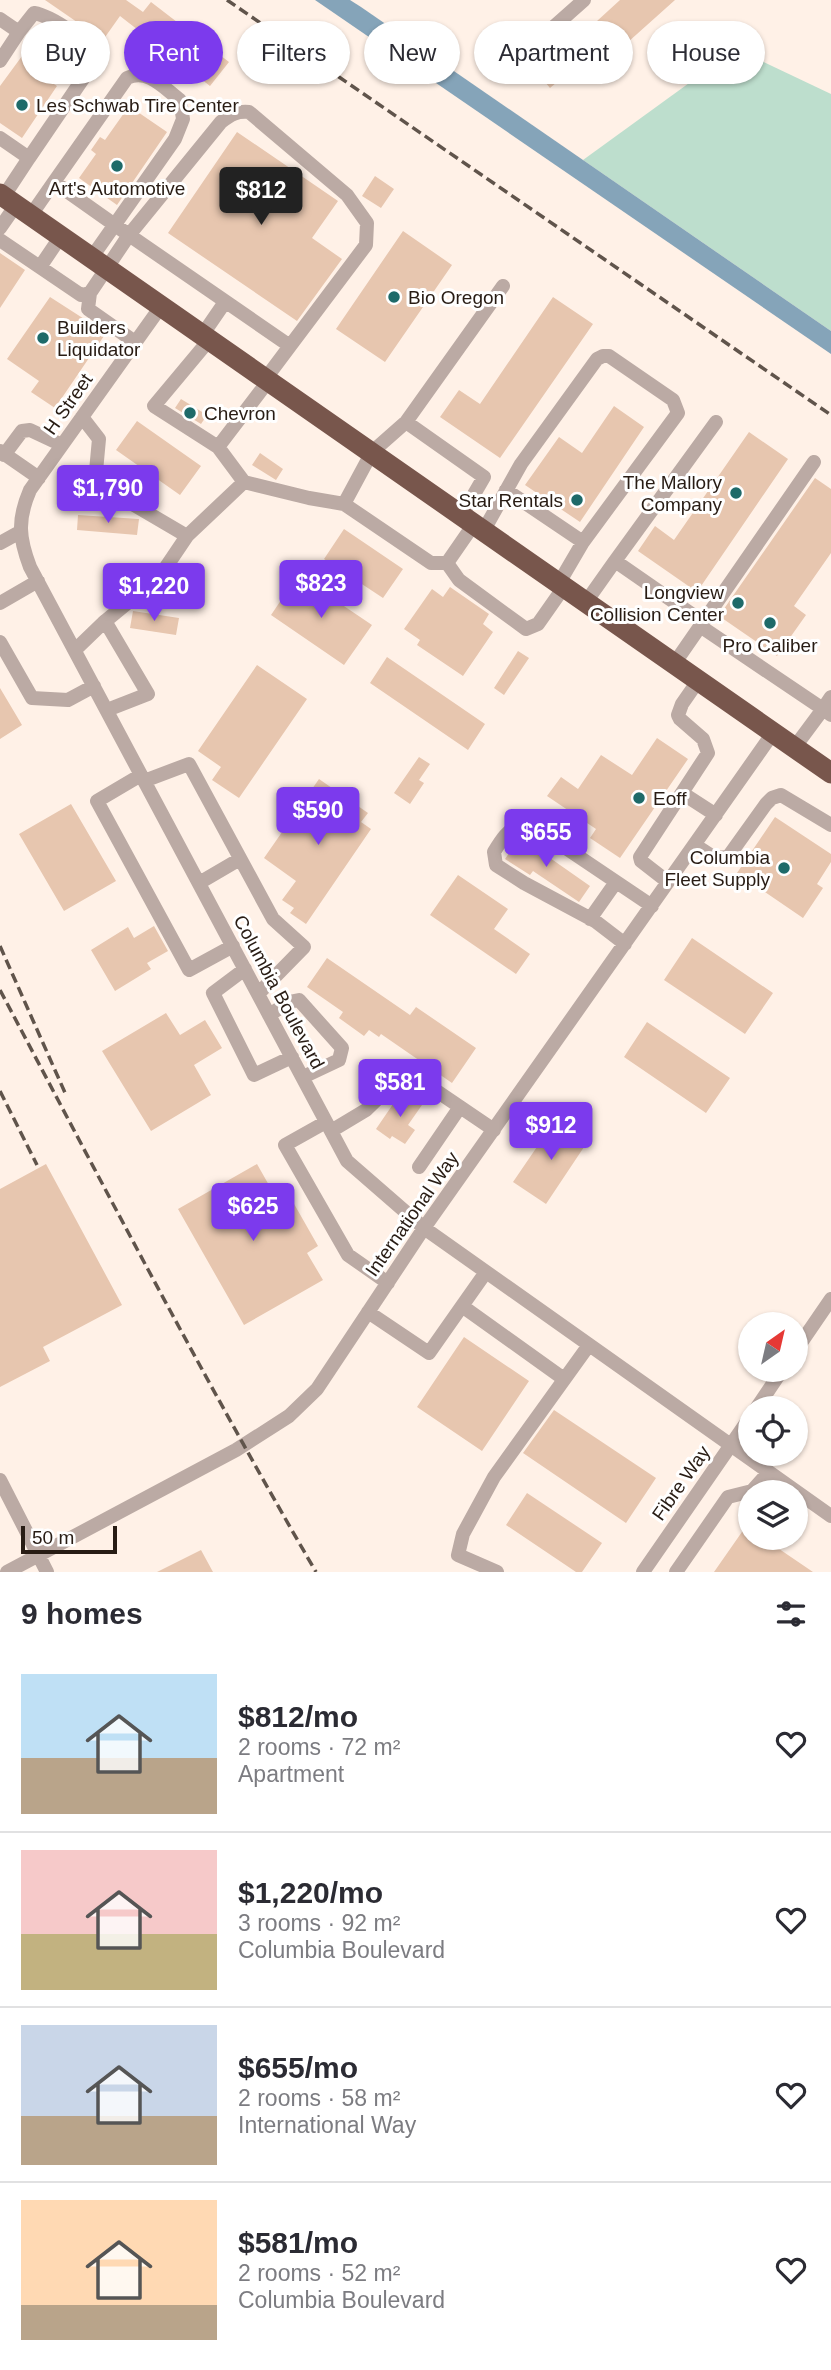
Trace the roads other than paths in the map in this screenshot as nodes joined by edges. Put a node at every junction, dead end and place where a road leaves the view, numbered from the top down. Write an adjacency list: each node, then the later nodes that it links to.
1 (584, 0): 3 (street)
2 (0, 19): 4 (street)
3 (560, 21)
4 (19, 32): 5 (street); 7 (street)
5 (0, 61)
6 (0, 138): 7 (street)
7 (29, 158): 9 (street)
8 (54, 182): 9 (street); 10 (street); 10 (street)
9 (13, 202): 11 (street); 13 (highway)
10 (115, 225): 12 (street); 15 (street)
11 (0, 228)
12 (129, 234): 15 (street); 19 (street); 23 (street)
13 (61, 236): 15 (highway); 16 (street)
14 (0, 240): 16 (street)
15 (99, 262): 18 (street); 20 (highway)
16 (40, 267): 18 (street)
17 (503, 286): 26 (street)
18 (90, 293): 22 (street)
19 (225, 302): 21 (street); 23 (street)
20 (162, 305): 21 (highway); 22 (street, H Street)
21 (207, 336): 24 (highway); 29 (street)
22 (135, 342): 25 (street, H Street)
23 (290, 346): 24 (street)
24 (267, 379): 29 (street); 30 (highway)
25 (82, 417): 28 (street, H Street); 39 (street)
26 (406, 422): 30 (street); 37 (street)
27 (716, 422): 42 (street)
28 (62, 445): 31 (street); 33 (street, H Street)
29 (218, 447): 34 (street)
30 (372, 452): 36 (street); 37 (highway)
31 (2, 453): 33 (street)
32 (814, 462): 49 (street)
33 (39, 478): 38 (street, H Street)
34 (244, 482): 36 (street); 39 (street)
35 (506, 490): 37 (street); 40 (street); 40 (street)
36 (344, 504): 43 (street)
37 (473, 523): 43 (street); 45 (highway)
38 (20, 532): 41 (street); 44 (street, Columbia Boulevard)
39 (187, 536): 48 (street)
40 (583, 542): 45 (street)
41 (0, 543)
42 (615, 561): 46 (street); 49 (street)
43 (447, 563): 45 (street)
44 (38, 581): 47 (street); 51 (street, Columbia Boulevard)
45 (562, 585): 46 (highway)
46 (586, 602): 52 (highway)
47 (0, 603)
48 (105, 621): 51 (street); 56 (street)
49 (701, 624): 52 (street); 55 (street)
50 (0, 642): 54 (street)
51 (75, 650): 54 (street, Columbia Boulevard)
52 (674, 664): 53 (highway)
53 (698, 681): 57 (highway); 61 (street)
54 (94, 686): 56 (street, Columbia Boulevard)
55 (828, 707): 58 (street)
56 (107, 710): 60 (street, Columbia Boulevard)
57 (773, 733): 58 (highway); 62 (street, International Way)
58 (794, 748): 59 (highway)
59 (831, 774)
60 (143, 778): 65 (street); 68 (street, Columbia Boulevard); 72 (street)
61 (682, 793): 62 (street); 67 (street)
62 (716, 815): 64 (street, International Way)
63 (831, 825): 64 (street)
64 (695, 845): 67 (street, International Way)
65 (240, 859): 68 (street); 74 (street)
66 (616, 882): 69 (street); 70 (street); 70 (street)
67 (668, 882): 69 (street, International Way)
68 (198, 883): 72 (street, Columbia Boulevard)
69 (652, 906): 71 (street, International Way)
70 (590, 919): 71 (street)
71 (625, 944): 80 (street, International Way)
72 (233, 946): 73 (street, Columbia Boulevard)
73 (245, 969): 74 (street, Columbia Boulevard); 76 (street)
74 (258, 994): 75 (street, Columbia Boulevard)
75 (269, 1015): 76 (street, Columbia Boulevard); 77 (street)
76 (292, 1056): 77 (street, Columbia Boulevard)
77 (303, 1077): 79 (street, Columbia Boulevard)
78 (460, 1107): 79 (street); 80 (street); 81 (street)
79 (329, 1126): 82 (street, Columbia Boulevard); 84 (street)
80 (494, 1130): 82 (street, International Way)
81 (419, 1167)
82 (425, 1228): 83 (street, Columbia Boulevard); 84 (street, International Way)
83 (486, 1272): 86 (street); 89 (street, Columbia Boulevard)
84 (388, 1283): 87 (street, International Way)
85 (831, 1299): 88 (street)
86 (462, 1306): 87 (street); 90 (street)
87 (369, 1312): 96 (street, International Way)
88 (808, 1333)
89 (589, 1345): 90 (street); 92 (street, Columbia Boulevard)
90 (564, 1379): 99 (street)
91 (738, 1435): 92 (street, Fibre Way)
92 (731, 1445): 93 (street, Columbia Boulevard); 100 (street, Fibre Way)
93 (769, 1472): 95 (street, Columbia Boulevard); 101 (street)
94 (0, 1480): 96 (street)
95 (831, 1516)
96 (39, 1555): 97 (street, International Way); 98 (street)
97 (7, 1572)
98 (47, 1572)
99 (497, 1572)
100 (643, 1572)
101 (676, 1572)

